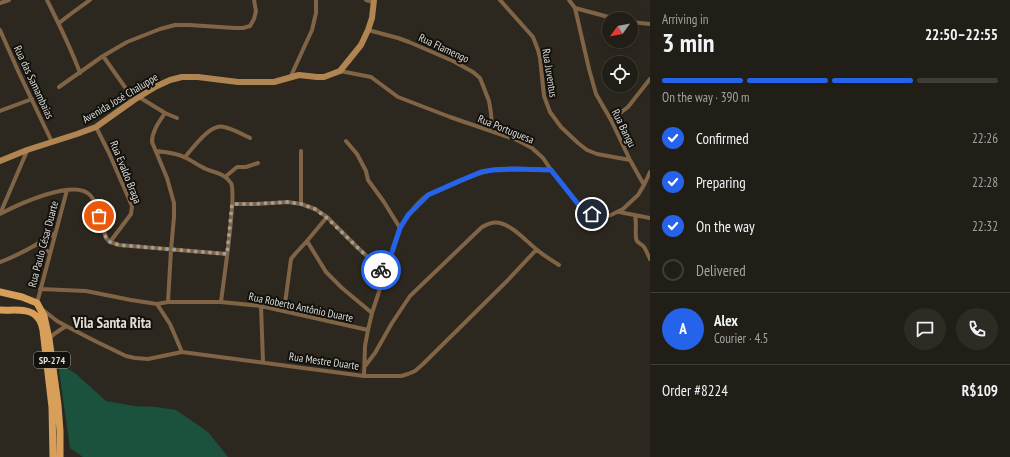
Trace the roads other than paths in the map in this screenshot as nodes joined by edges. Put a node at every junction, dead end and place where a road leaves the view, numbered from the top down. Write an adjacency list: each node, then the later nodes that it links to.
1 (9, 0): 10 (street)
2 (47, 0): 14 (street)
3 (90, 0): 14 (street)
4 (254, 0): 18 (street)
5 (316, 0): 21 (street)
6 (366, 0): 9 (street)
7 (500, 0): 39 (street, Rua Juventus)
8 (569, 0): 11 (street)
9 (374, 1): 17 (street)
10 (0, 3)
11 (575, 8): 12 (street); 29 (street, Rua Bangu)
12 (602, 15)
13 (638, 23): 15 (street)
14 (59, 24): 20 (street)
15 (650, 24)
16 (0, 30): 25 (street, Rua das Samambaias)
17 (368, 30): 19 (street); 31 (street, Rua Flamengo)
18 (103, 56): 20 (street); 24 (street)
19 (340, 71): 21 (street, Avenida José Chaluppe); 31 (street, Rua Portuguesa)
20 (80, 73): 23 (street)
21 (290, 78): 24 (street, Avenida José Chaluppe)
22 (650, 79): 29 (street)
23 (59, 87)
24 (136, 98): 27 (street); 30 (street, Avenida José Chaluppe)
25 (32, 99): 26 (street); 34 (street, Rua das Samambaias)
26 (0, 110)
27 (165, 113): 28 (street); 36 (street)
28 (177, 118)
29 (611, 120): 39 (street, Rua Bangu)
30 (96, 127): 34 (street, Avenida José Chaluppe); 57 (street, Rua Evaldo Braga)
31 (492, 131): 42 (street, Rua Portuguesa)
32 (250, 138): 38 (street)
33 (346, 141): 54 (street)
34 (52, 142): 35 (street, Avenida José Chaluppe)
35 (27, 150): 40 (street, Avenida José Chaluppe); 50 (street)
36 (156, 151): 38 (street); 59 (street)
37 (301, 151): 48 (street)
38 (186, 157): 44 (street)
39 (630, 160): 45 (street, Rua Bangu)
40 (0, 161)
41 (258, 163): 44 (street)
42 (551, 170): 49 (street, Rua Portuguesa); 54 (street)
43 (650, 172): 45 (street, Rua Portuguesa)
44 (225, 177): 47 (street)
45 (644, 186): 49 (street, Rua Portuguesa)
46 (67, 190): 50 (street); 55 (street, Rua Paulo César Duarte); 57 (street)
47 (232, 204): 48 (street); 62 (street)
48 (301, 204): 52 (street)
49 (618, 212): 51 (street)
50 (0, 214)
51 (635, 215): 53 (street); 63 (street)
52 (327, 218): 56 (street); 66 (street)
53 (650, 218)
54 (400, 228): 66 (street)
55 (56, 232): 58 (street); 61 (street, Rua Paulo César Duarte)
56 (307, 241): 77 (street); 78 (street)
57 (110, 242): 59 (street)
58 (38, 244): 61 (street); 64 (street)
59 (171, 250): 62 (street); 71 (street)
60 (536, 250): 65 (street); 84 (street); 85 (street, Rua Mestre Duarte)
61 (50, 253): 67 (street, Rua Paulo César Duarte)
62 (227, 254): 72 (street)
63 (650, 259)
64 (0, 262)
65 (559, 266)
66 (385, 273): 78 (street)
67 (40, 289): 73 (street, Rua Roberto Antônio Duarte); 74 (street, Rua Paulo César Duarte)
68 (0, 292): 69 (main road)
69 (18, 296): 70 (main road); 74 (main road)
70 (0, 298)
71 (168, 302): 72 (street, Rua Roberto Antônio Duarte); 73 (street, Rua Roberto Antônio Duarte)
72 (221, 302): 75 (street, Rua Roberto Antônio Duarte)
73 (157, 304): 82 (street)
74 (38, 305): 79 (street, Rua Mestre Duarte); 81 (main road, SP-274)
75 (261, 306): 77 (street, Rua Roberto Antônio Duarte); 83 (street)
76 (2, 310): 86 (main road, SP-274)
77 (284, 311): 80 (street, Rua Roberto Antônio Duarte)
78 (372, 313): 80 (street)
79 (66, 326): 81 (street); 82 (street, Rua Mestre Duarte)
80 (368, 330): 84 (street)
81 (49, 339): 87 (main road, SP-274)
82 (182, 352): 83 (street, Rua Mestre Duarte)
83 (263, 362): 85 (street, Rua Mestre Duarte)
84 (364, 367): 85 (street)
85 (364, 376)
86 (53, 457)
87 (60, 457)

